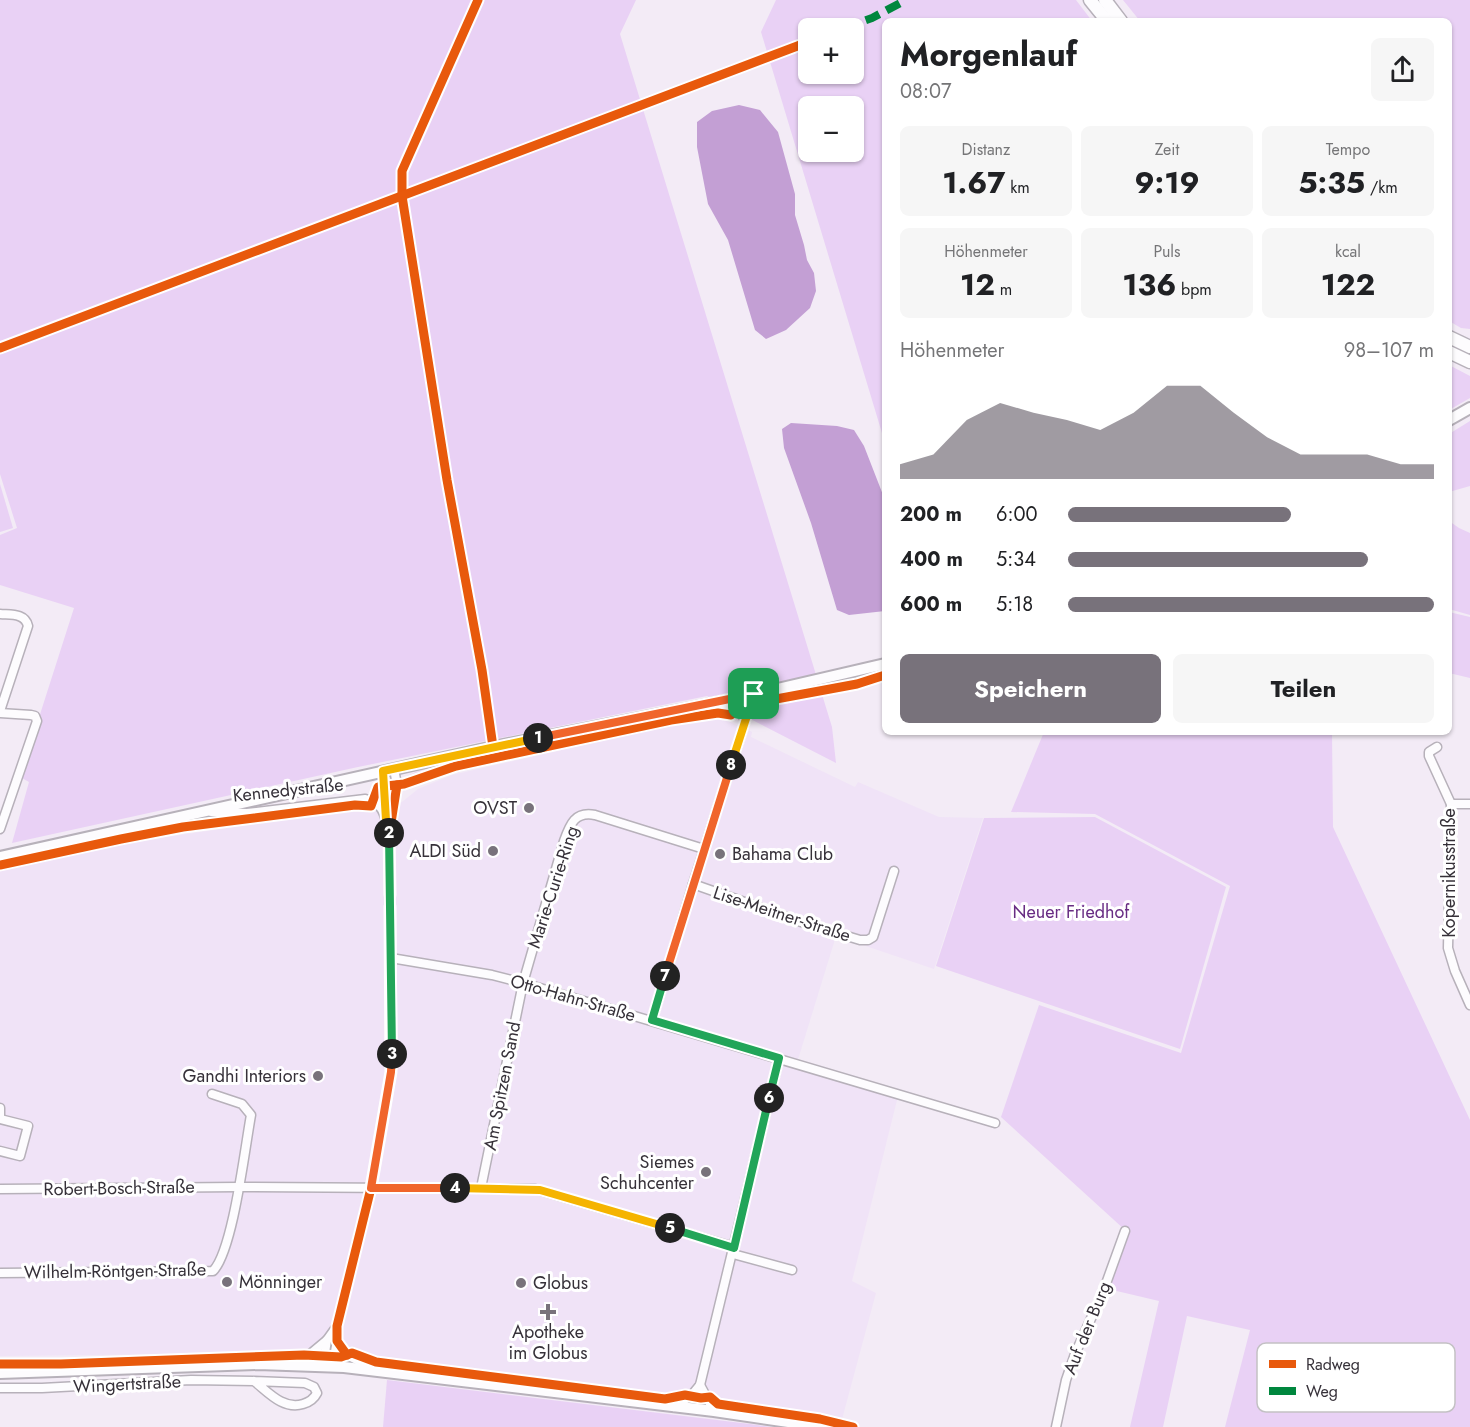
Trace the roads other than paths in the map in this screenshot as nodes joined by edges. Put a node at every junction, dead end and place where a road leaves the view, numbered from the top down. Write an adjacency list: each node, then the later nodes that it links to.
1 (1090, 0): 3 (highway)
2 (1105, 0): 4 (highway)
3 (1105, 18)
4 (1119, 18)
5 (1452, 338): 6 (highway)
6 (1470, 347)
7 (1452, 353): 8 (highway)
8 (1470, 362)
9 (1470, 408): 10 (main road)
10 (1452, 418)
11 (0, 614): 15 (street)
12 (882, 665): 13 (main road, Kennedystraße)
13 (754, 694): 14 (main road, Kennedystraße); 16 (street)
14 (715, 702): 16 (street); 18 (main road, Kennedystraße)
15 (0, 712): 23 (street)
16 (745, 720): 25 (street)
17 (1437, 747): 19 (street, Kopernikusstraße)
18 (389, 770): 21 (main road, Kennedystraße); 22 (street); 24 (street)
19 (1451, 804): 20 (street); 31 (street, Kopernikusstraße)
20 (1470, 804)
21 (205, 812): 22 (street, Kennedystraße); 26 (main road, Kennedystraße)
22 (386, 820): 24 (street)
23 (1, 823)
24 (389, 835): 29 (street)
25 (704, 849): 28 (street); 30 (street, Marie-Curie-Ring)
26 (0, 857)
27 (894, 871): 28 (street, Lise-Meitner-Straße)
28 (693, 884): 32 (street)
29 (391, 958): 30 (street, Otto-Hahn-Straße); 40 (street)
30 (523, 983): 32 (street, Otto-Hahn-Straße); 41 (street, Am Spitzen Sand)
31 (1470, 1005)
32 (652, 1020): 33 (street, Otto-Hahn-Straße)
33 (779, 1058): 37 (street, Otto-Hahn-Straße); 44 (street)
34 (212, 1094): 39 (street)
35 (0, 1108): 36 (street)
36 (0, 1118): 38 (street)
37 (994, 1123)
38 (0, 1151)
39 (239, 1187): 40 (street, Robert-Bosch-Straße); 42 (street, Robert-Bosch-Straße); 46 (street, Wilhelm-Röntgen-Straße)
40 (371, 1188): 41 (street, Robert-Bosch-Straße); 47 (street)
41 (482, 1188): 44 (street, Robert-Bosch-Straße)
42 (0, 1189)
43 (1125, 1232): 60 (street, Auf der Burg)
44 (734, 1251): 45 (street, Robert-Bosch-Straße); 55 (street)
45 (792, 1270)
46 (0, 1273)
47 (337, 1326): 48 (street); 49 (street)
48 (327, 1340): 50 (street); 51 (street)
49 (337, 1341): 51 (street); 52 (street)
50 (291, 1364): 51 (main road); 53 (main road)
51 (328, 1366): 52 (main road)
52 (381, 1371): 57 (main road)
53 (0, 1373)
54 (254, 1381): 54 (street, Wingertstraße); 56 (street, Wingertstraße)
55 (700, 1385): 57 (street); 58 (street)
56 (0, 1388)
57 (674, 1407): 58 (main road)
58 (714, 1411): 59 (main road)
59 (822, 1427)
60 (1056, 1427)

